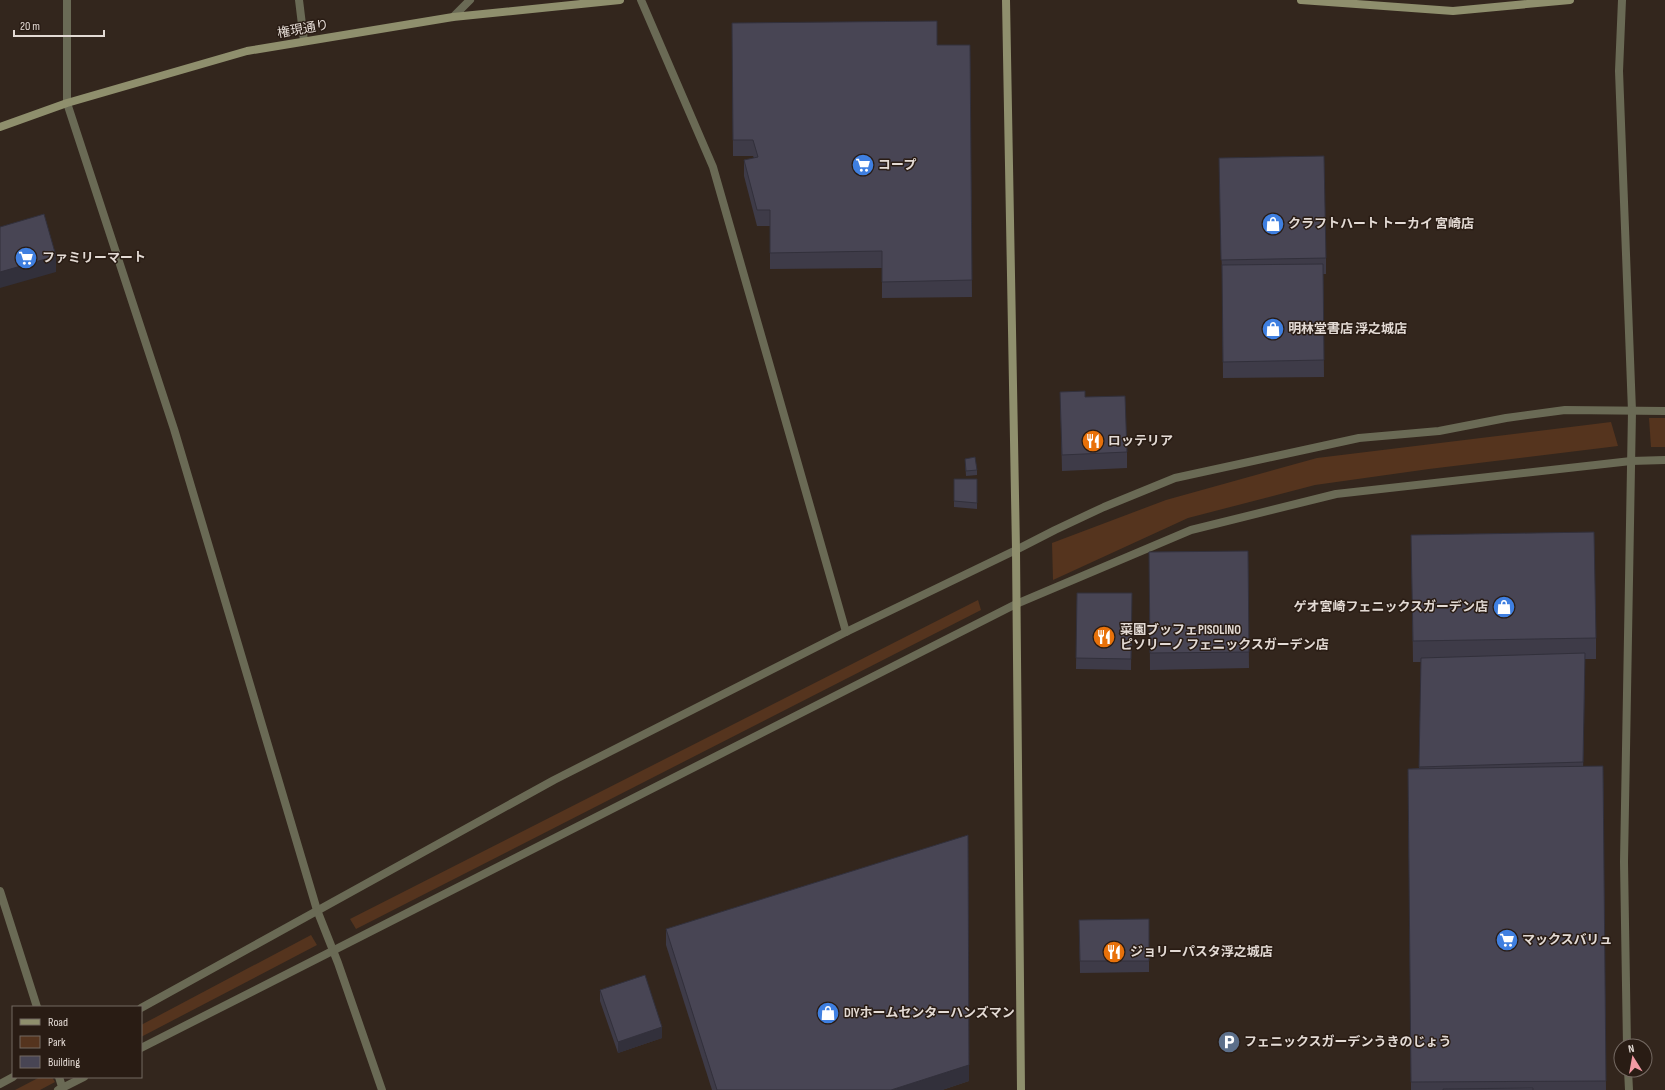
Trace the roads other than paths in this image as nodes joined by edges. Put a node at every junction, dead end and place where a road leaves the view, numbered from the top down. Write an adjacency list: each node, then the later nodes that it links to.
1 (68, 0): 12 (street)
2 (299, 0): 11 (street)
3 (470, 0): 10 (street)
4 (620, 0): 10 (street, 権現通り)
5 (642, 0): 20 (street)
6 (1006, 0): 18 (street)
7 (1301, 0): 8 (street)
8 (1570, 0)
9 (1622, 0): 14 (street)
10 (453, 17): 11 (street, 権現通り)
11 (304, 41): 12 (street, 権現通り)
12 (67, 103): 13 (street, 権現通り); 22 (street)
13 (0, 127)
14 (1632, 411): 15 (street); 17 (street); 18 (street)
15 (1665, 411)
16 (1665, 460): 17 (street)
17 (1631, 461): 19 (street); 26 (street)
18 (1016, 550): 19 (street); 20 (street)
19 (1016, 604): 23 (street); 35 (street)
20 (846, 632): 22 (street)
21 (0, 891): 24 (street)
22 (317, 910): 23 (street); 25 (street)
23 (334, 951): 27 (street); 34 (street)
24 (37, 1006)
25 (142, 1007)
26 (1627, 1038)
27 (142, 1047)
28 (12, 1078): 32 (street)
29 (59, 1078): 33 (street)
30 (82, 1078): 33 (street)
31 (1628, 1078): 36 (street)
32 (0, 1084)
33 (61, 1089)
34 (382, 1090)
35 (1021, 1090)
36 (1629, 1090)

